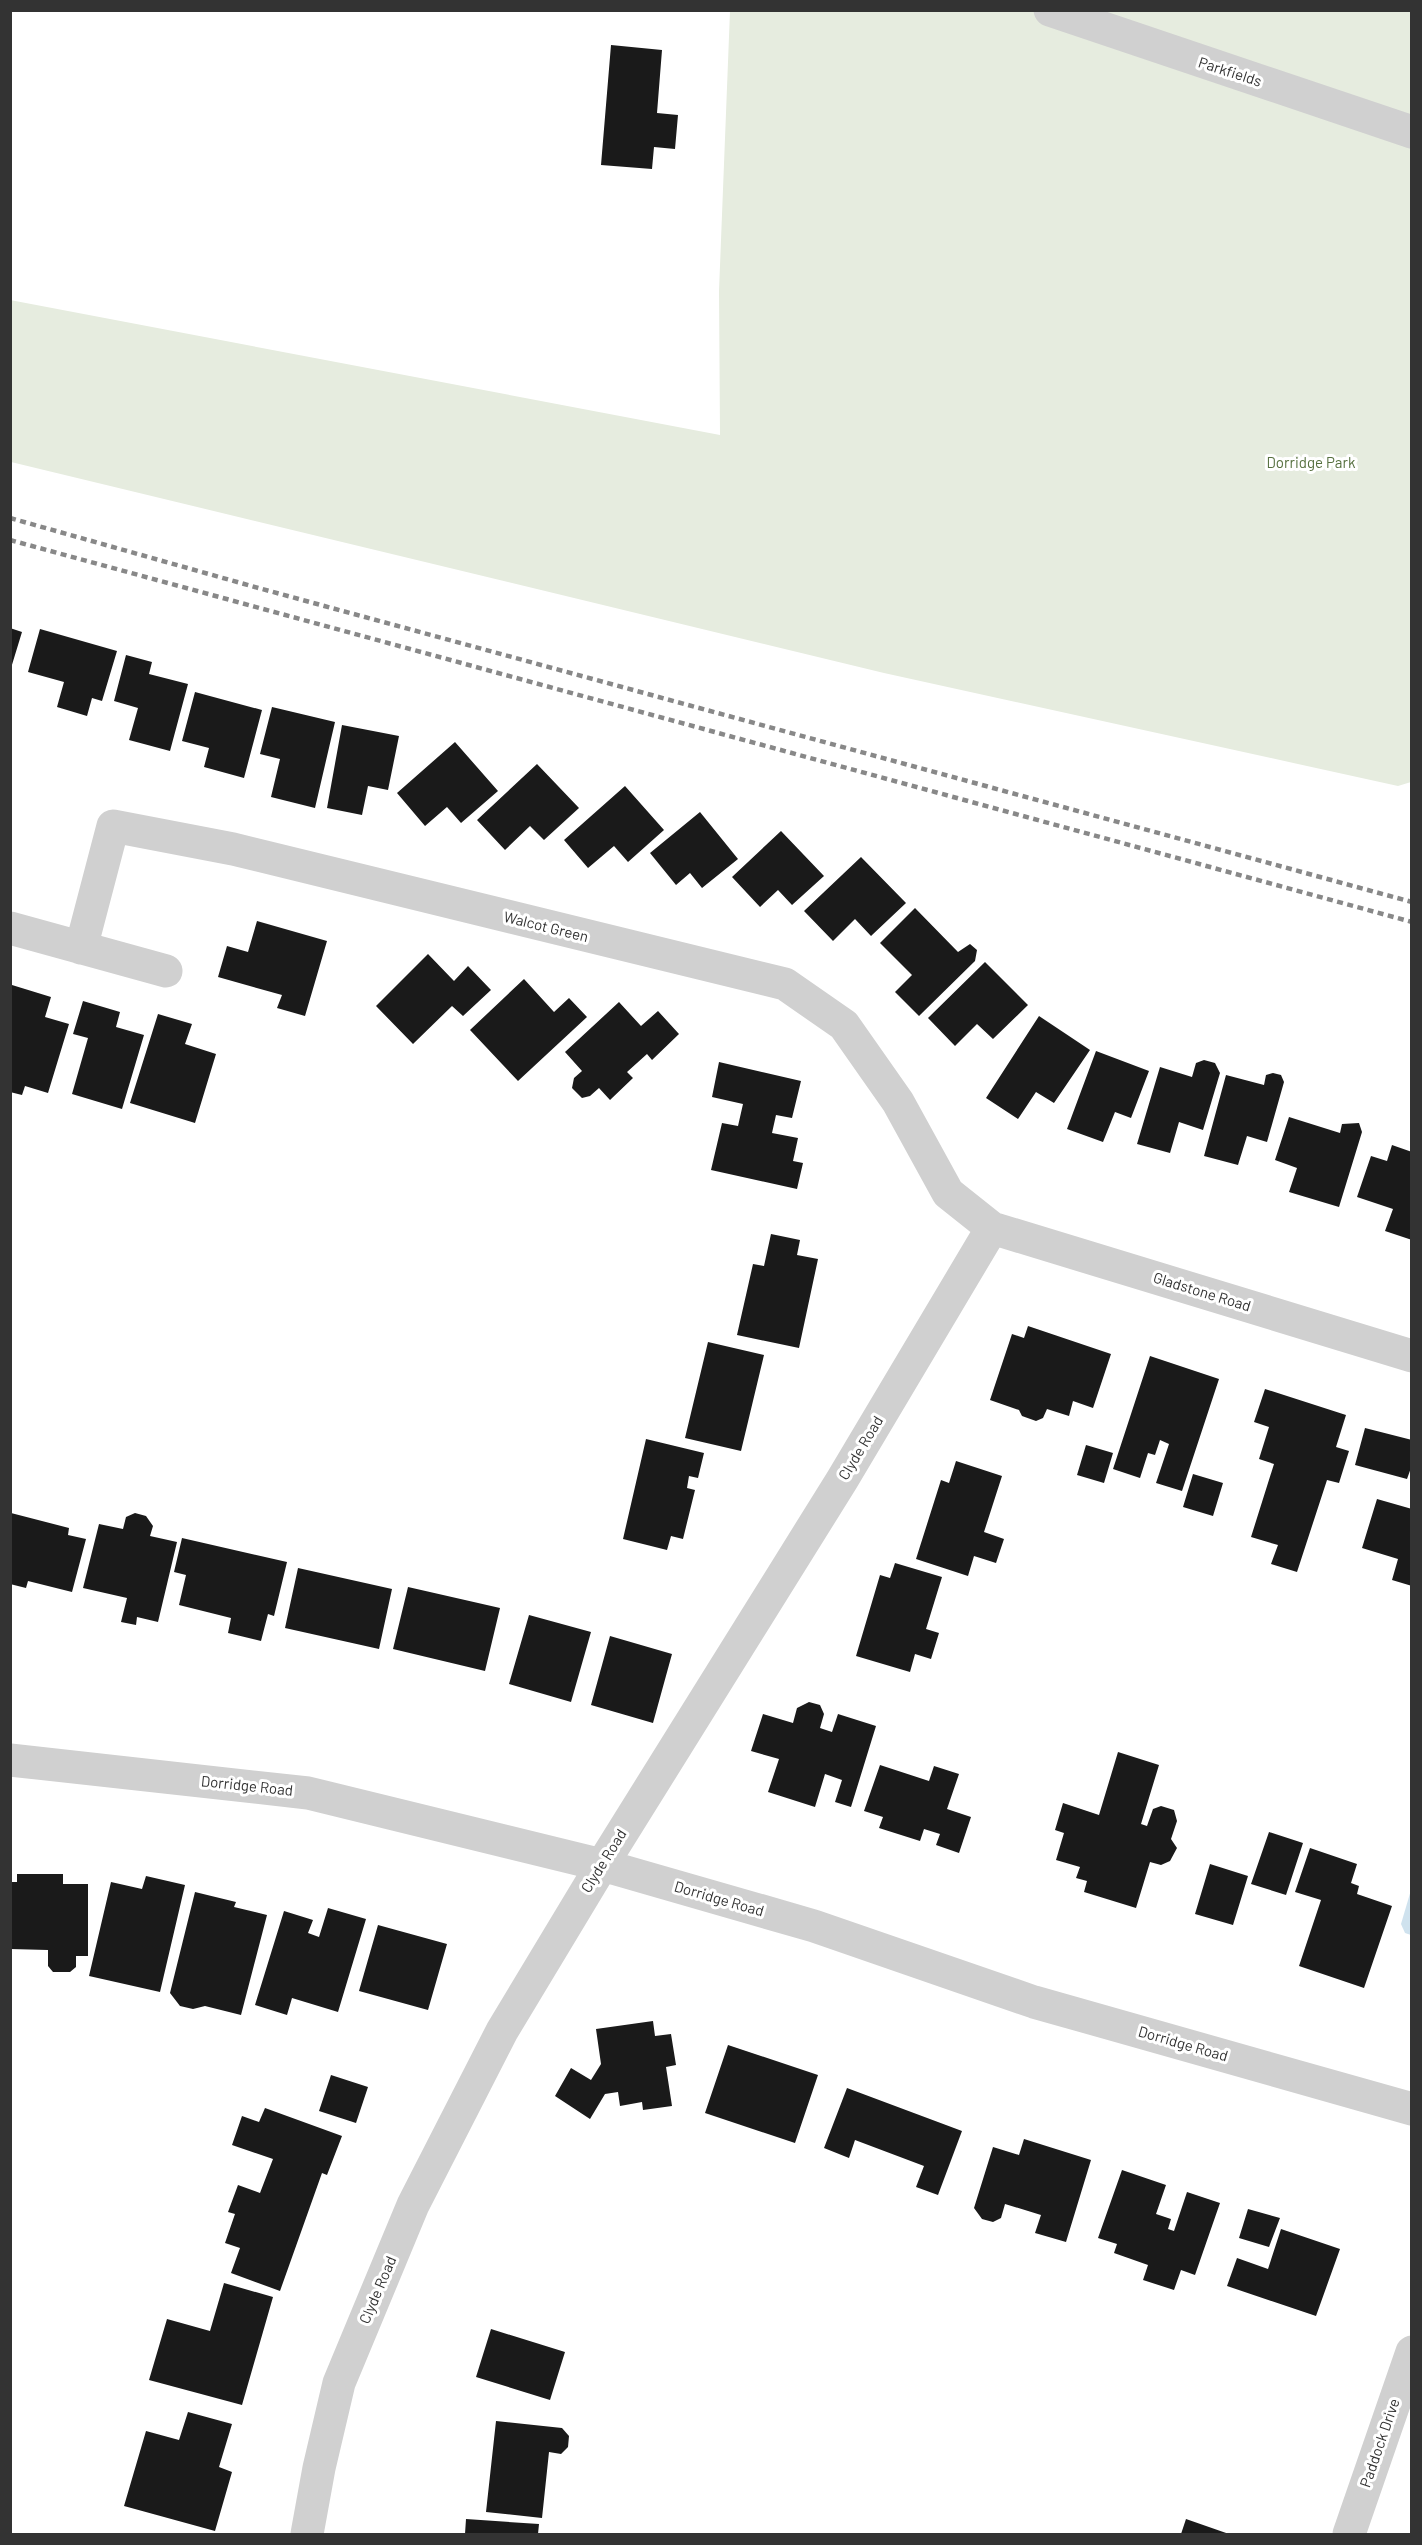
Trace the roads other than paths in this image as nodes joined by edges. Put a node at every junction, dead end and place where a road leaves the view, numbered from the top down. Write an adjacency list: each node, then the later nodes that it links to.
1 (1050, 10): 2 (street, Parkfields)
2 (1412, 132)
3 (10, 928): 4 (street)
4 (81, 948): 5 (street); 6 (street, Walcot Green)
5 (165, 971)
6 (992, 1228): 7 (street, Gladstone Road); 9 (street, Clyde Road)
7 (1412, 1356)
8 (10, 1760): 9 (street, Dorridge Road)
9 (602, 1865): 10 (street, Dorridge Road); 12 (street, Clyde Road)
10 (1412, 2109)
11 (1412, 2352): 13 (street, Paddock Drive)
12 (307, 2535)
13 (1349, 2535)

